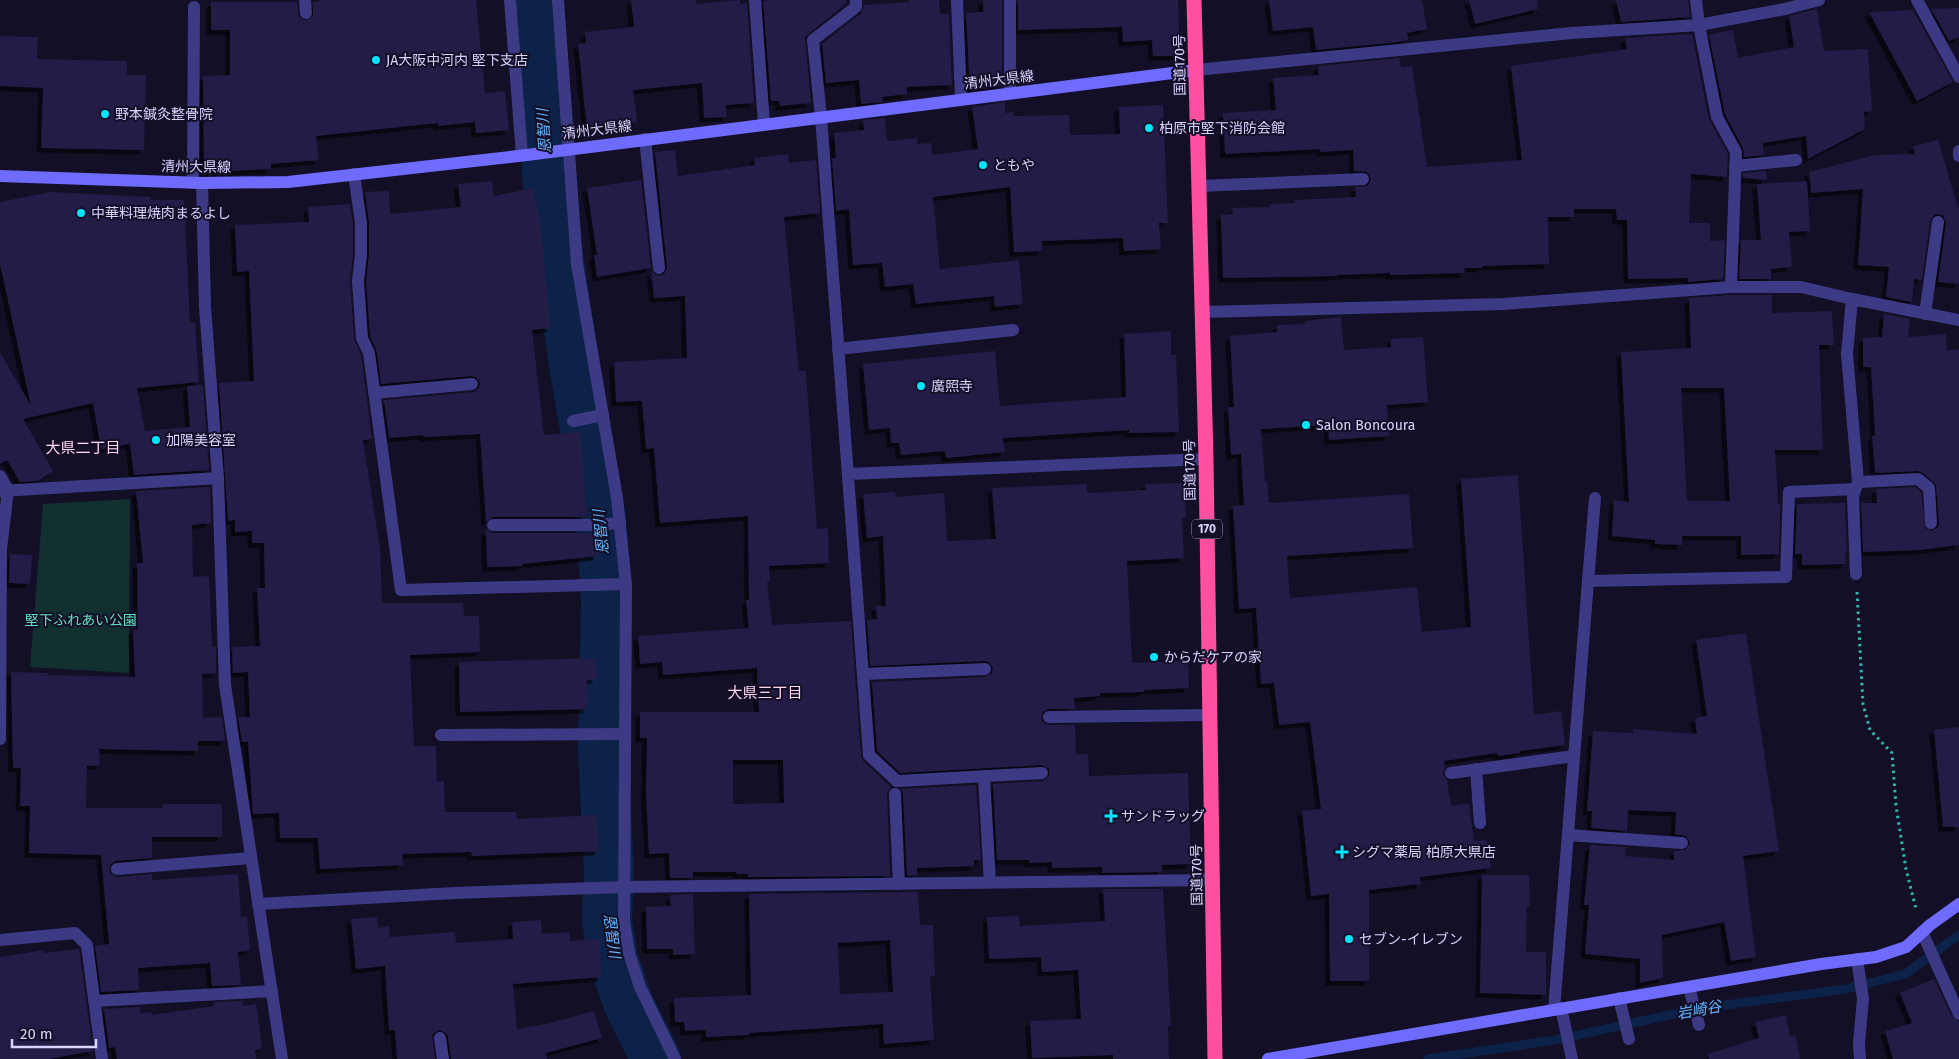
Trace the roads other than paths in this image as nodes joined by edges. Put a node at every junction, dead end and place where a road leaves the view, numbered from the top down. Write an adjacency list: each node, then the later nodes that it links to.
1 (510, 0): 22 (street)
2 (558, 0): 20 (street)
3 (755, 0): 18 (street)
4 (856, 0): 17 (street)
5 (957, 0): 16 (street)
6 (1010, 0): 15 (street)
7 (1194, 0): 13 (highway, 国道170号 / 170)
8 (1696, 0): 12 (street)
9 (1819, 0): 12 (street)
10 (1916, 0): 14 (street)
11 (194, 7): 29 (street)
12 (1698, 25): 13 (street); 25 (street)
13 (1196, 70): 15 (main road, 清州大県線); 30 (highway, 国道170号 / 170)
14 (1959, 77)
15 (1010, 94): 16 (main road, 清州大県線)
16 (961, 100): 17 (main road, 清州大県線)
17 (821, 117): 18 (main road, 清州大県線); 39 (street)
18 (764, 124): 19 (main road, 清州大県線)
19 (645, 139): 20 (main road, 清州大県線); 32 (street)
20 (565, 149): 22 (main road, 清州大県線); 42 (street)
21 (1959, 151): 23 (street)
22 (525, 155): 26 (main road, 清州大県線)
23 (1959, 156)
24 (1796, 160): 25 (street)
25 (1735, 166): 33 (street)
26 (354, 174): 29 (main road, 清州大県線); 41 (street)
27 (0, 176): 29 (main road, 清州大県線)
28 (1363, 180): 30 (street)
29 (198, 183): 47 (street)
30 (1199, 186): 35 (highway, 国道170号 / 170)
31 (1938, 222): 36 (street)
32 (659, 268)
33 (1731, 287): 34 (street); 35 (street)
34 (1852, 299): 36 (street); 48 (street)
35 (1203, 312): 44 (highway, 国道170号 / 170)
36 (1925, 314): 37 (street)
37 (1959, 320)
38 (1013, 330): 39 (street)
39 (838, 348): 45 (street)
40 (472, 384): 41 (street)
41 (374, 393): 56 (street)
42 (603, 415): 43 (street); 52 (street)
43 (573, 421)
44 (1206, 459): 45 (street); 59 (highway, 国道170号 / 170)
45 (848, 474): 58 (street)
46 (0, 476): 49 (street)
47 (218, 478): 49 (street); 73 (street)
48 (1857, 485): 51 (street); 54 (street); 55 (street)
49 (4, 491): 63 (street)
50 (1595, 498): 55 (street)
51 (1931, 523)
52 (617, 524): 53 (street); 56 (street)
53 (492, 526)
54 (1856, 574)
55 (1588, 581): 64 (street)
56 (621, 584): 61 (street)
57 (985, 669): 58 (street)
58 (863, 674): 68 (street)
59 (1211, 716): 60 (street); 75 (highway, 国道170号 / 170)
60 (1049, 717)
61 (621, 734): 62 (street); 78 (street)
62 (440, 735)
63 (0, 739)
64 (1574, 756): 65 (street); 71 (street)
65 (1476, 770): 66 (street); 70 (street)
66 (1451, 773)
67 (1042, 774): 68 (street)
68 (984, 777): 76 (street)
69 (895, 794): 77 (street)
70 (1480, 823)
71 (1568, 835): 72 (street); 88 (street)
72 (1682, 843)
73 (251, 858): 74 (street); 79 (street)
74 (117, 869)
75 (1214, 880): 76 (street); 98 (highway, 国道170号 / 170)
76 (990, 883): 77 (street)
77 (899, 884): 78 (street)
78 (622, 887): 79 (street); 97 (street)
79 (258, 904): 85 (street)
80 (1959, 904): 81 (main road)
81 (1922, 932): 83 (main road); 89 (street)
82 (0, 940): 87 (street)
83 (1858, 965): 84 (main road); 100 (street)
84 (1689, 987): 86 (main road); 90 (street)
85 (272, 991): 87 (street); 95 (street)
86 (1620, 998): 88 (main road); 92 (street)
87 (94, 1001): 94 (street)
88 (1557, 1009): 93 (street); 99 (main road)
89 (1959, 1014)
90 (1699, 1025)
91 (440, 1038): 96 (street)
92 (1630, 1039)
93 (1571, 1057)
94 (102, 1059)
95 (282, 1059)
96 (443, 1059)
97 (675, 1059)
98 (1216, 1059)
99 (1268, 1059)
100 (1860, 1059)

